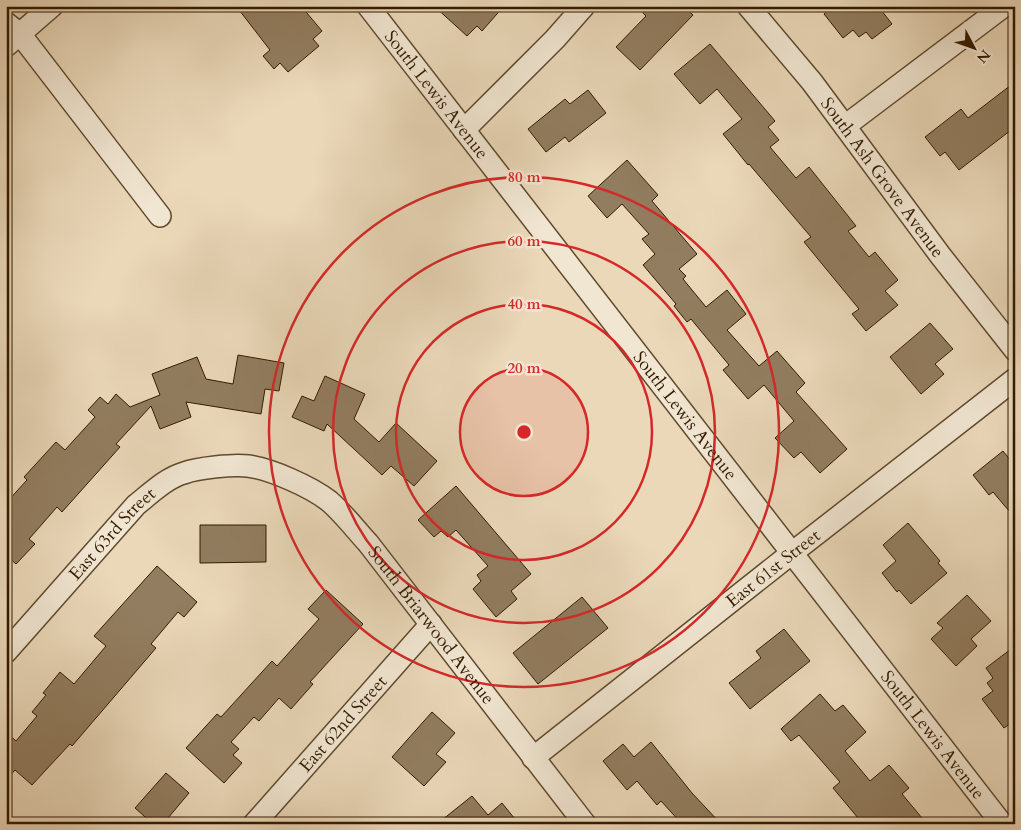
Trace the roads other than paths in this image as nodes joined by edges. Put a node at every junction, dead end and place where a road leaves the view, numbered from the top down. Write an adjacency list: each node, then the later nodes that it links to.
1 (52, 6): 6 (street)
2 (368, 6): 8 (street, South Lewis Avenue)
3 (584, 6): 8 (street)
4 (748, 6): 7 (street, South Ash Grove Avenue)
5 (1004, 6): 7 (street)
6 (11, 34): 9 (street)
7 (845, 126): 10 (street, South Ash Grove Avenue)
8 (464, 130): 13 (street, South Lewis Avenue)
9 (160, 216)
10 (1015, 350)
11 (1015, 379): 13 (street, East 61st Street)
12 (247, 466): 14 (street, South Briarwood Avenue); 15 (street, East 63rd Street)
13 (792, 553): 16 (street, East 61st Street); 19 (street, South Lewis Avenue)
14 (431, 624): 16 (street, South Briarwood Avenue); 17 (street, East 62nd Street)
15 (6, 652)
16 (534, 758): 18 (street, South Briarwood Avenue)
17 (254, 824)
18 (584, 824)
19 (1002, 824)

